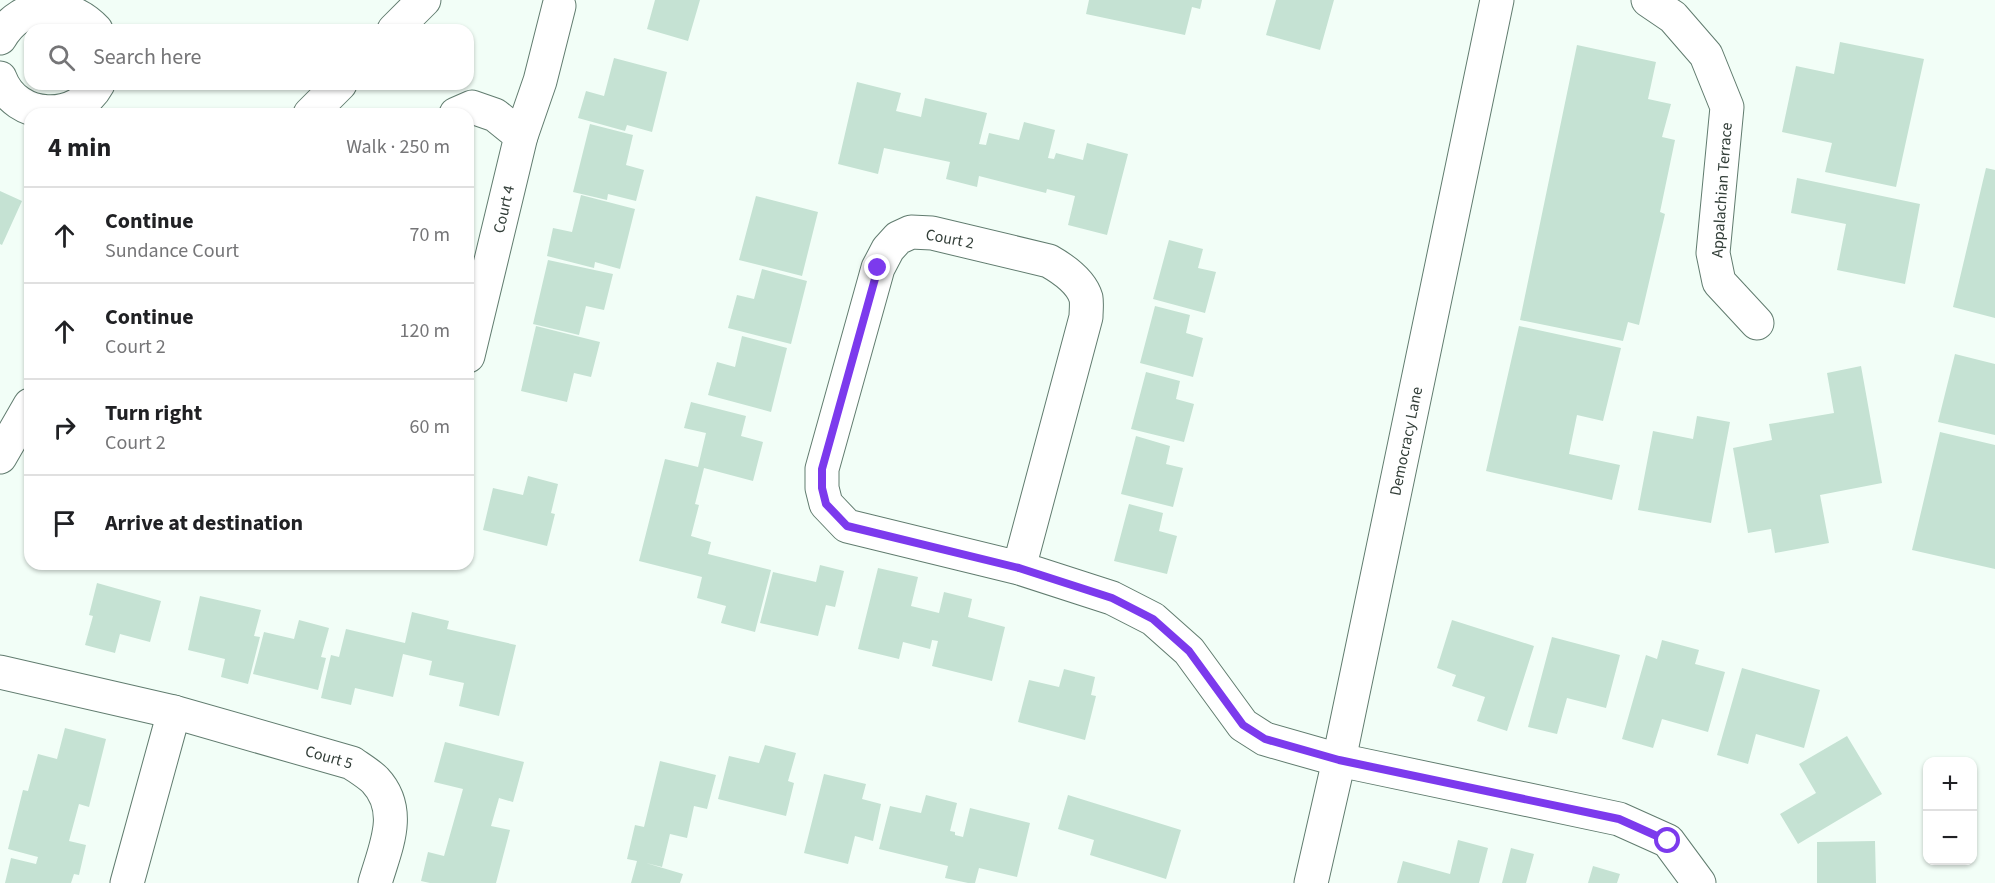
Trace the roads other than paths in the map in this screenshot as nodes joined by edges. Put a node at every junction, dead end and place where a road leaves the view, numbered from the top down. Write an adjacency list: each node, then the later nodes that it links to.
1 (424, 0): 6 (street)
2 (1497, 0): 23 (street, Democracy Lane)
3 (1648, 0): 16 (street, Appalachian Terrace)
4 (559, 6): 15 (street, Court 4)
5 (91, 24): 7 (street)
6 (400, 24)
7 (0, 38)
8 (0, 78): 11 (street)
9 (93, 90): 12 (street)
10 (334, 90): 13 (street)
11 (28, 108)
12 (73, 108)
13 (315, 108)
14 (470, 108): 15 (street)
15 (520, 136): 17 (street, Court 4)
16 (1757, 323)
17 (474, 331)
18 (24, 415): 19 (street)
19 (0, 457)
20 (1019, 568): 20 (street, Court 2); 23 (street, Court 2)
21 (0, 672): 22 (street, Court 5)
22 (174, 712): 24 (street); 25 (street, Court 5)
23 (1339, 760): 26 (street, Democracy Lane); 27 (street, Court 2)
24 (127, 883)
25 (375, 883)
26 (1311, 883)
27 (1699, 883)

